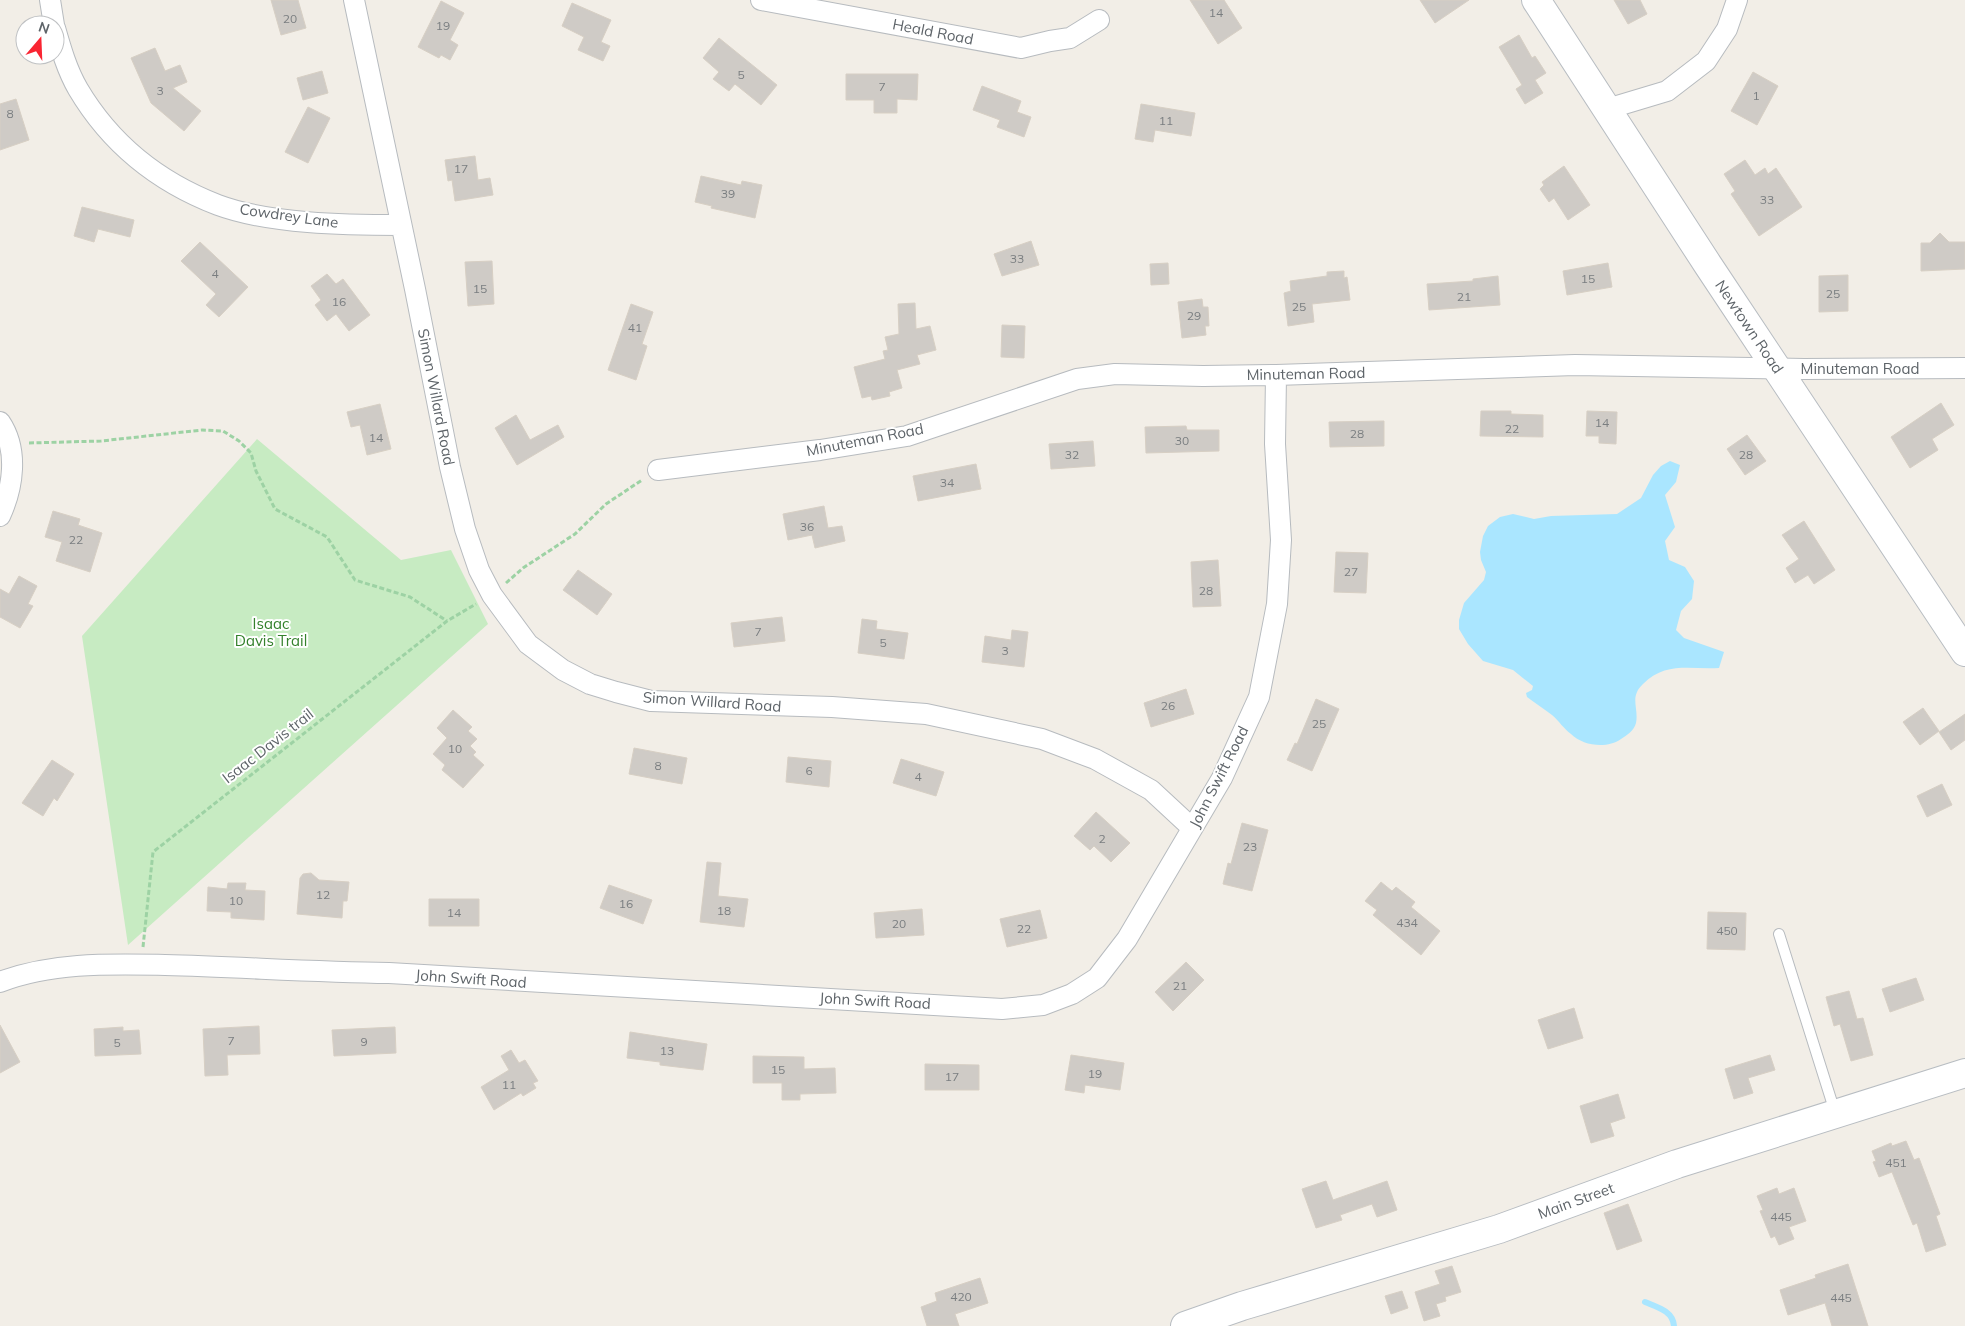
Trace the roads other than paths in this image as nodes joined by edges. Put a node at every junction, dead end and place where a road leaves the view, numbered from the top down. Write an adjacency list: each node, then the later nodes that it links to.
1 (50, 0): 7 (street, Cowdrey Lane)
2 (354, 0): 11 (street, Simon Willard Road)
3 (761, 0): 6 (street, Heald Road)
4 (1536, 0): 10 (main road, Newtown Road)
5 (1737, 0): 10 (street)
6 (794, 3): 8 (street, Heald Road)
7 (52, 15)
8 (1099, 20)
9 (65, 59): 11 (street, Cowdrey Lane)
10 (1607, 109): 12 (main road, Newtown Road)
11 (401, 225): 19 (street, Simon Willard Road)
12 (1777, 368): 13 (street, Minuteman Road); 14 (street, Minuteman Road); 18 (main road, Newtown Road)
13 (1965, 368)
14 (1276, 375): 16 (street, Minuteman Road); 19 (street, John Swift Road)
15 (0, 422): 17 (street)
16 (658, 470)
17 (0, 516)
18 (1965, 652)
19 (1192, 828): 21 (street, John Swift Road)
20 (1779, 934): 23 (lane)
21 (0, 982)
22 (1965, 1073): 23 (main road, Main Street)
23 (1836, 1114): 24 (main road, Main Street)
24 (1185, 1326)

